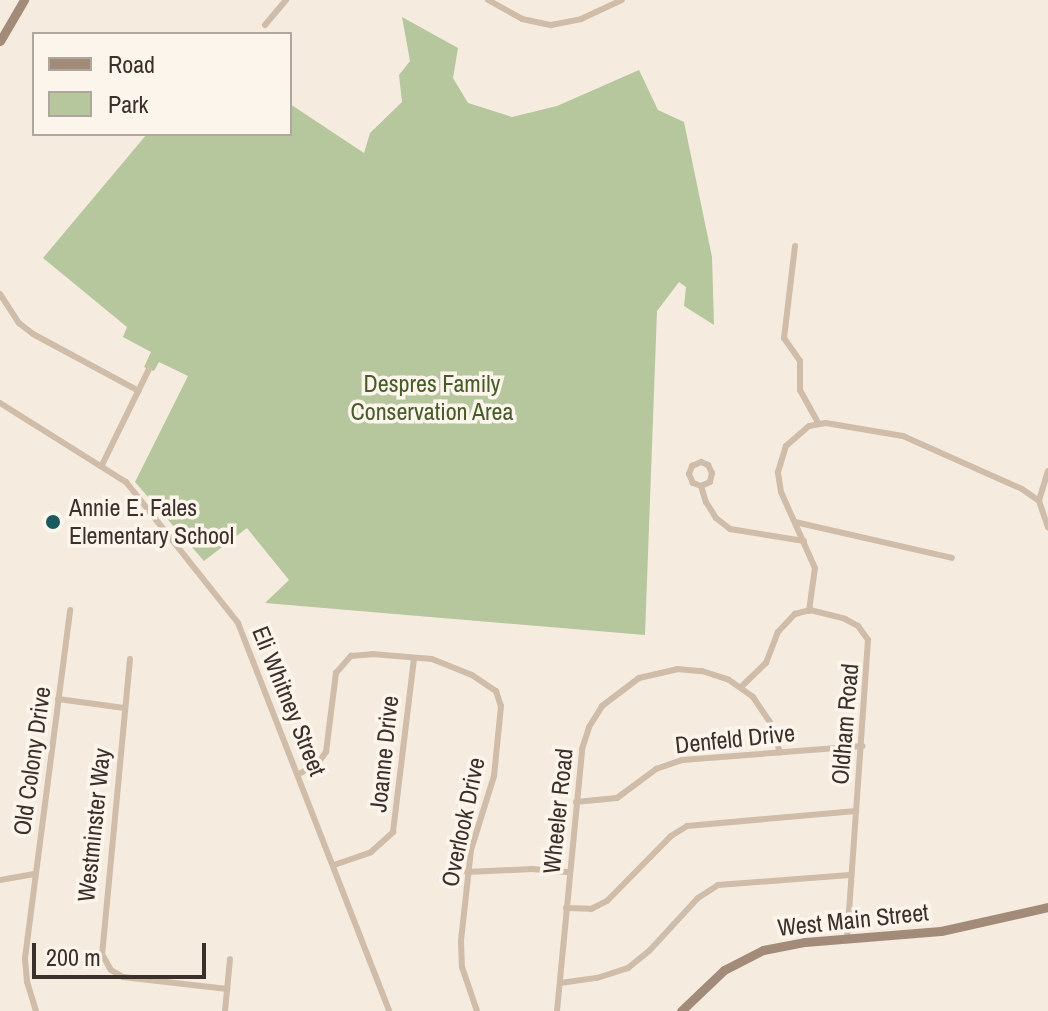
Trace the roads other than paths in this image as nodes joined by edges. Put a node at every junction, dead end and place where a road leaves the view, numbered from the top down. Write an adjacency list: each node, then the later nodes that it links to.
1 (24, 0): 6 (street)
2 (286, 0): 5 (street)
3 (488, 0): 4 (street)
4 (622, 0)
5 (265, 25)
6 (0, 41)
7 (795, 246): 12 (street)
8 (0, 294): 10 (street)
9 (149, 369): 10 (street)
10 (139, 391): 13 (street)
11 (0, 403): 13 (street, Eli Whitney Street)
12 (818, 423): 16 (street); 17 (street)
13 (102, 465): 30 (street, Eli Whitney Street)
14 (1048, 471): 16 (street)
15 (701, 486): 19 (street)
16 (1039, 501): 18 (street)
17 (795, 522): 19 (street); 20 (street)
18 (1048, 527)
19 (804, 541): 22 (street)
20 (952, 558)
21 (70, 610): 26 (street, Old Colony Drive)
22 (809, 611): 25 (street); 28 (street, Oldham Road)
23 (414, 658): 30 (street, Overlook Drive); 33 (street, Joanne Drive); 34 (street, Overlook Drive)
24 (130, 659): 27 (street, Westminster Way)
25 (741, 687): 29 (street, Wheeler Road); 31 (street, Wheeler Road)
26 (58, 699): 27 (street); 36 (street, Old Colony Drive)
27 (124, 708): 44 (street, Westminster Way)
28 (862, 746): 29 (street, Denfeld Drive); 32 (street, Oldham Road)
29 (780, 752): 31 (street, Denfeld Drive)
30 (299, 774): 33 (street, Eli Whitney Street)
31 (576, 802): 35 (street, Wheeler Road)
32 (856, 811): 37 (street, Oldham Road); 40 (street)
33 (334, 865): 47 (street, Eli Whitney Street)
34 (467, 872): 35 (street); 48 (street, Overlook Drive)
35 (569, 872): 40 (street, Wheeler Road)
36 (35, 874): 38 (street); 45 (street, Old Colony Drive)
37 (850, 875): 41 (street, Oldham Road); 43 (street)
38 (0, 880)
39 (1048, 907): 41 (street, West Main Street)
40 (566, 908): 43 (street, Wheeler Road)
41 (847, 940): 50 (street, West Main Street)
42 (230, 959): 44 (street)
43 (560, 983): 49 (street, Wheeler Road)
44 (227, 989): 46 (street)
45 (36, 1011)
46 (225, 1011)
47 (389, 1011)
48 (477, 1011)
49 (557, 1011)
50 (681, 1011)

